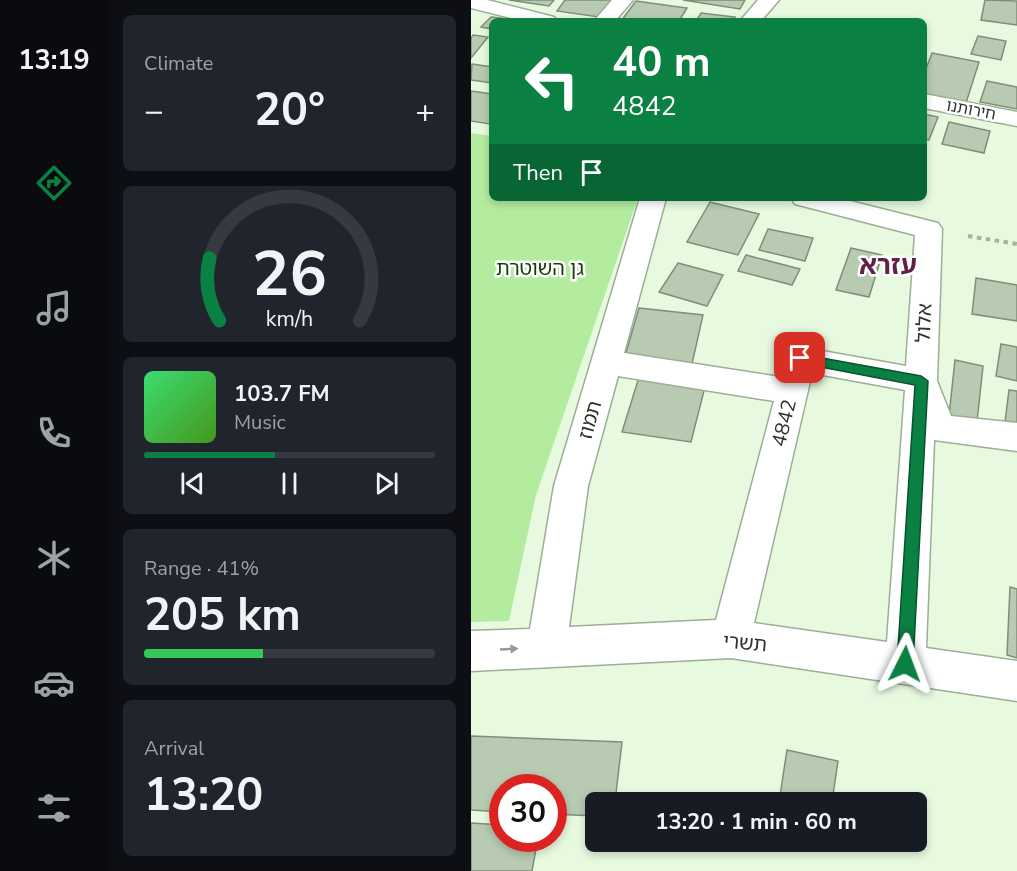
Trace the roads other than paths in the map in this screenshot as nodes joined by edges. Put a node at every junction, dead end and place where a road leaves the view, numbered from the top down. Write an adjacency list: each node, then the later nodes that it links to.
1 (623, 0): 5 (street)
2 (769, 0): 6 (street)
3 (483, 3): 4 (street)
4 (536, 18)
5 (608, 18)
6 (753, 18)
7 (927, 102): 8 (street, חירותנו)
8 (1017, 119)
9 (652, 201): 11 (street, תמוז)
10 (816, 201): 12 (street, אלול)
11 (607, 362): 13 (street); 16 (street, תמוז)
12 (921, 381): 13 (street, 4842); 14 (street, אלול); 18 (street)
13 (792, 391): 15 (street, 4842)
14 (1017, 437)
15 (731, 639): 16 (street, תשרי); 18 (street, תשרי)
16 (547, 647): 17 (street, תשרי, one-way to 16)
17 (471, 651)
18 (905, 664): 19 (street, תשרי)
19 (1017, 681)

